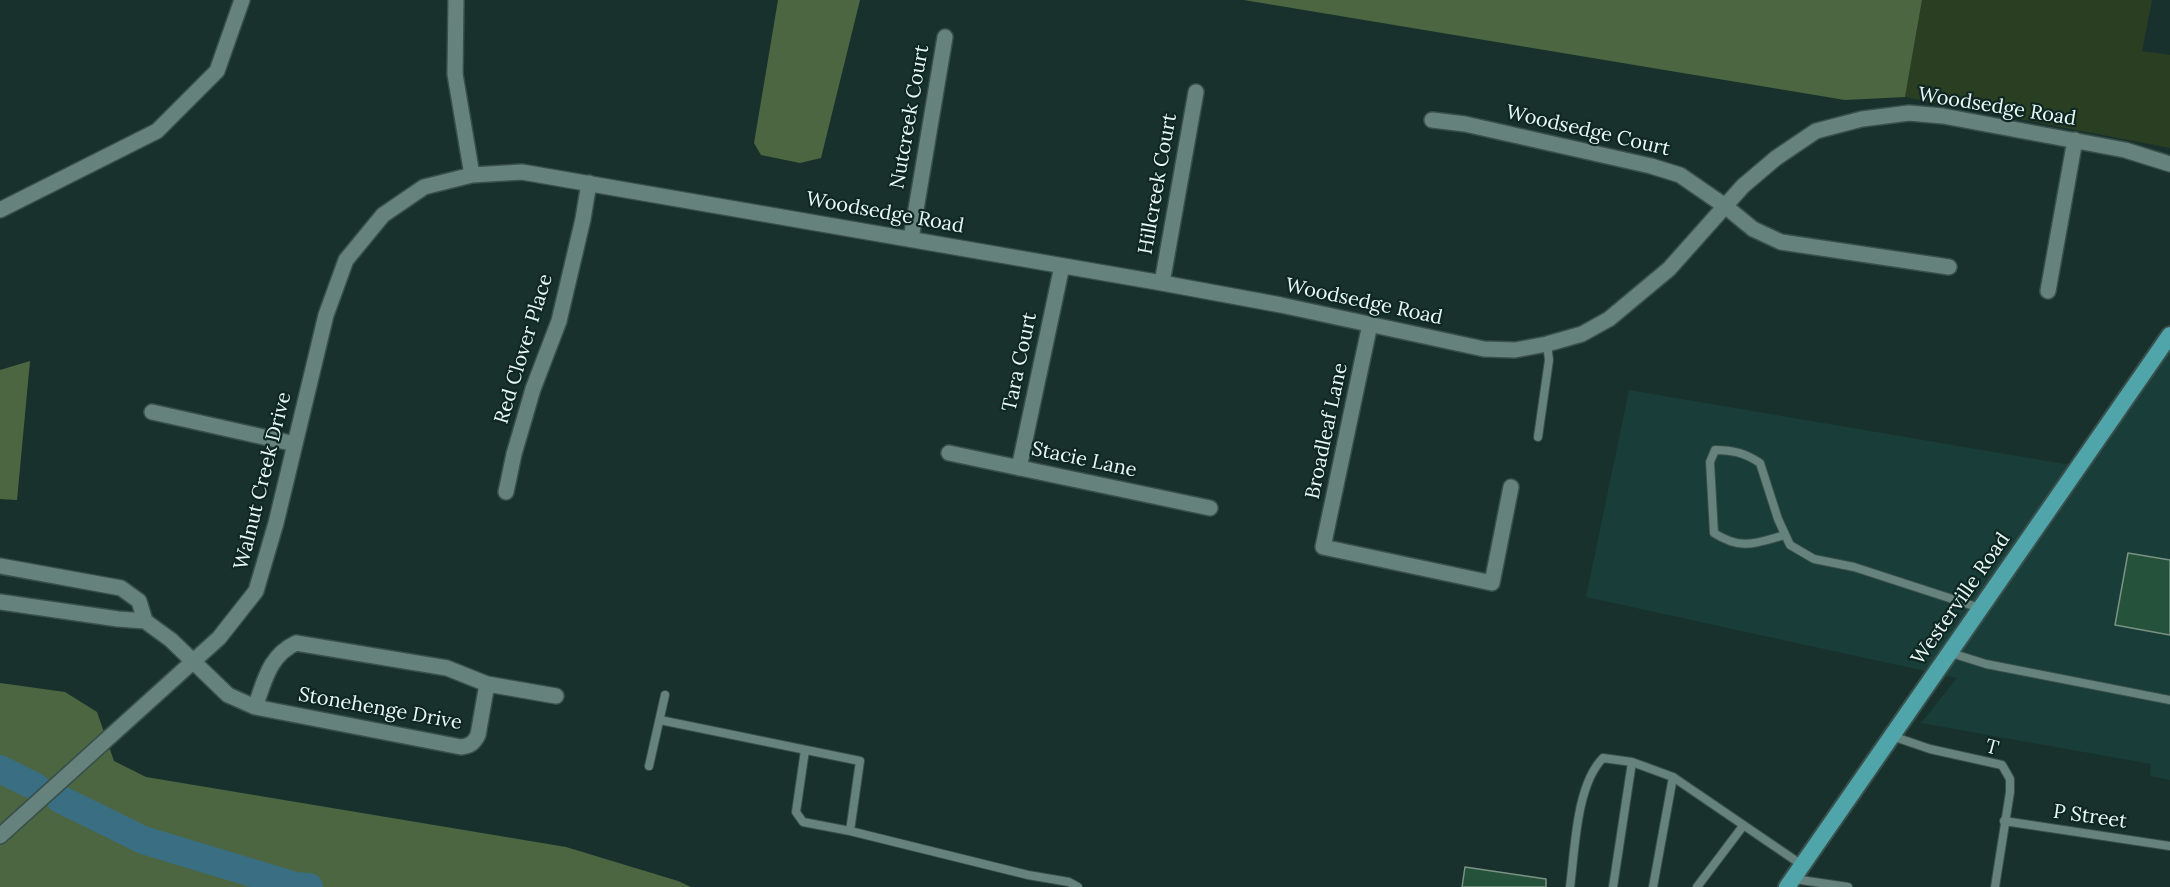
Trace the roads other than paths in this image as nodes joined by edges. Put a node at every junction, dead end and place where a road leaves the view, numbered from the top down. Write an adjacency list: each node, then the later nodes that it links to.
1 (242, 0): 11 (street)
2 (456, 0): 8 (street)
3 (945, 37): 12 (street, Nutcreek Court)
4 (1196, 92): 15 (street, Hillcreek Court)
5 (1432, 120): 10 (street, Woodsedge Court)
6 (2075, 140): 7 (street, Woodsedge Road); 10 (street, Woodsedge Road); 16 (street)
7 (2170, 164)
8 (472, 175): 9 (street, Woodsedge Road); 22 (street, Walnut Creek Drive)
9 (589, 183): 12 (street, Woodsedge Road); 26 (street, Red Clover Place)
10 (1725, 206): 14 (street, Woodsedge Court); 19 (street, Woodsedge Road)
11 (0, 210)
12 (911, 239): 13 (street, Woodsedge Road)
13 (1062, 266): 15 (street, Woodsedge Road); 24 (street, Tara Court)
14 (1949, 267)
15 (1162, 283): 17 (street, Woodsedge Road)
16 (2048, 291)
17 (1370, 324): 19 (street, Woodsedge Road); 25 (street, Broadleaf Lane)
18 (2170, 335): 31 (main road, Westerville Road)
19 (1547, 344): 21 (lane)
20 (152, 411): 22 (street)
21 (1538, 437)
22 (295, 444): 34 (street, Walnut Creek Drive)
23 (949, 453): 24 (street, Stacie Lane)
24 (1018, 468): 27 (street, Stacie Lane)
25 (1511, 487)
26 (506, 492)
27 (1210, 508)
28 (1785, 536): 28 (lane); 31 (lane)
29 (0, 566): 32 (street)
30 (0, 602): 32 (street)
31 (1980, 608): 33 (main road, Westerville Road)
32 (144, 621): 34 (street, Stonehenge Drive)
33 (1950, 653): 38 (lane); 41 (main road, Westerville Road)
34 (192, 663): 39 (street, Stonehenge Drive); 49 (street, Walnut Creek Drive)
35 (487, 684): 37 (street); 39 (street); 39 (street, Stonehenge Drive)
36 (665, 695): 40 (lane)
37 (556, 696)
38 (2170, 700)
39 (255, 707)
40 (660, 720): 42 (lane); 44 (lane)
41 (1891, 735): 46 (lane, T); 51 (main road, Westerville Road)
42 (805, 750): 48 (lane); 48 (lane)
43 (1632, 762): 45 (lane); 55 (lane); 56 (lane)
44 (649, 766)
45 (1673, 777): 47 (lane); 57 (lane)
46 (2004, 821): 50 (lane, P Street); 60 (lane, T)
47 (1743, 825): 51 (lane); 58 (lane)
48 (850, 831): 53 (lane)
49 (0, 836)
50 (2170, 846)
51 (1802, 865): 52 (main road, Westerville Road)
52 (1789, 883): 59 (lane)
53 (1068, 885): 54 (lane)
54 (1078, 887)
55 (1570, 887)
56 (1613, 887)
57 (1653, 887)
58 (1697, 887)
59 (1848, 887)
60 (1995, 887)

